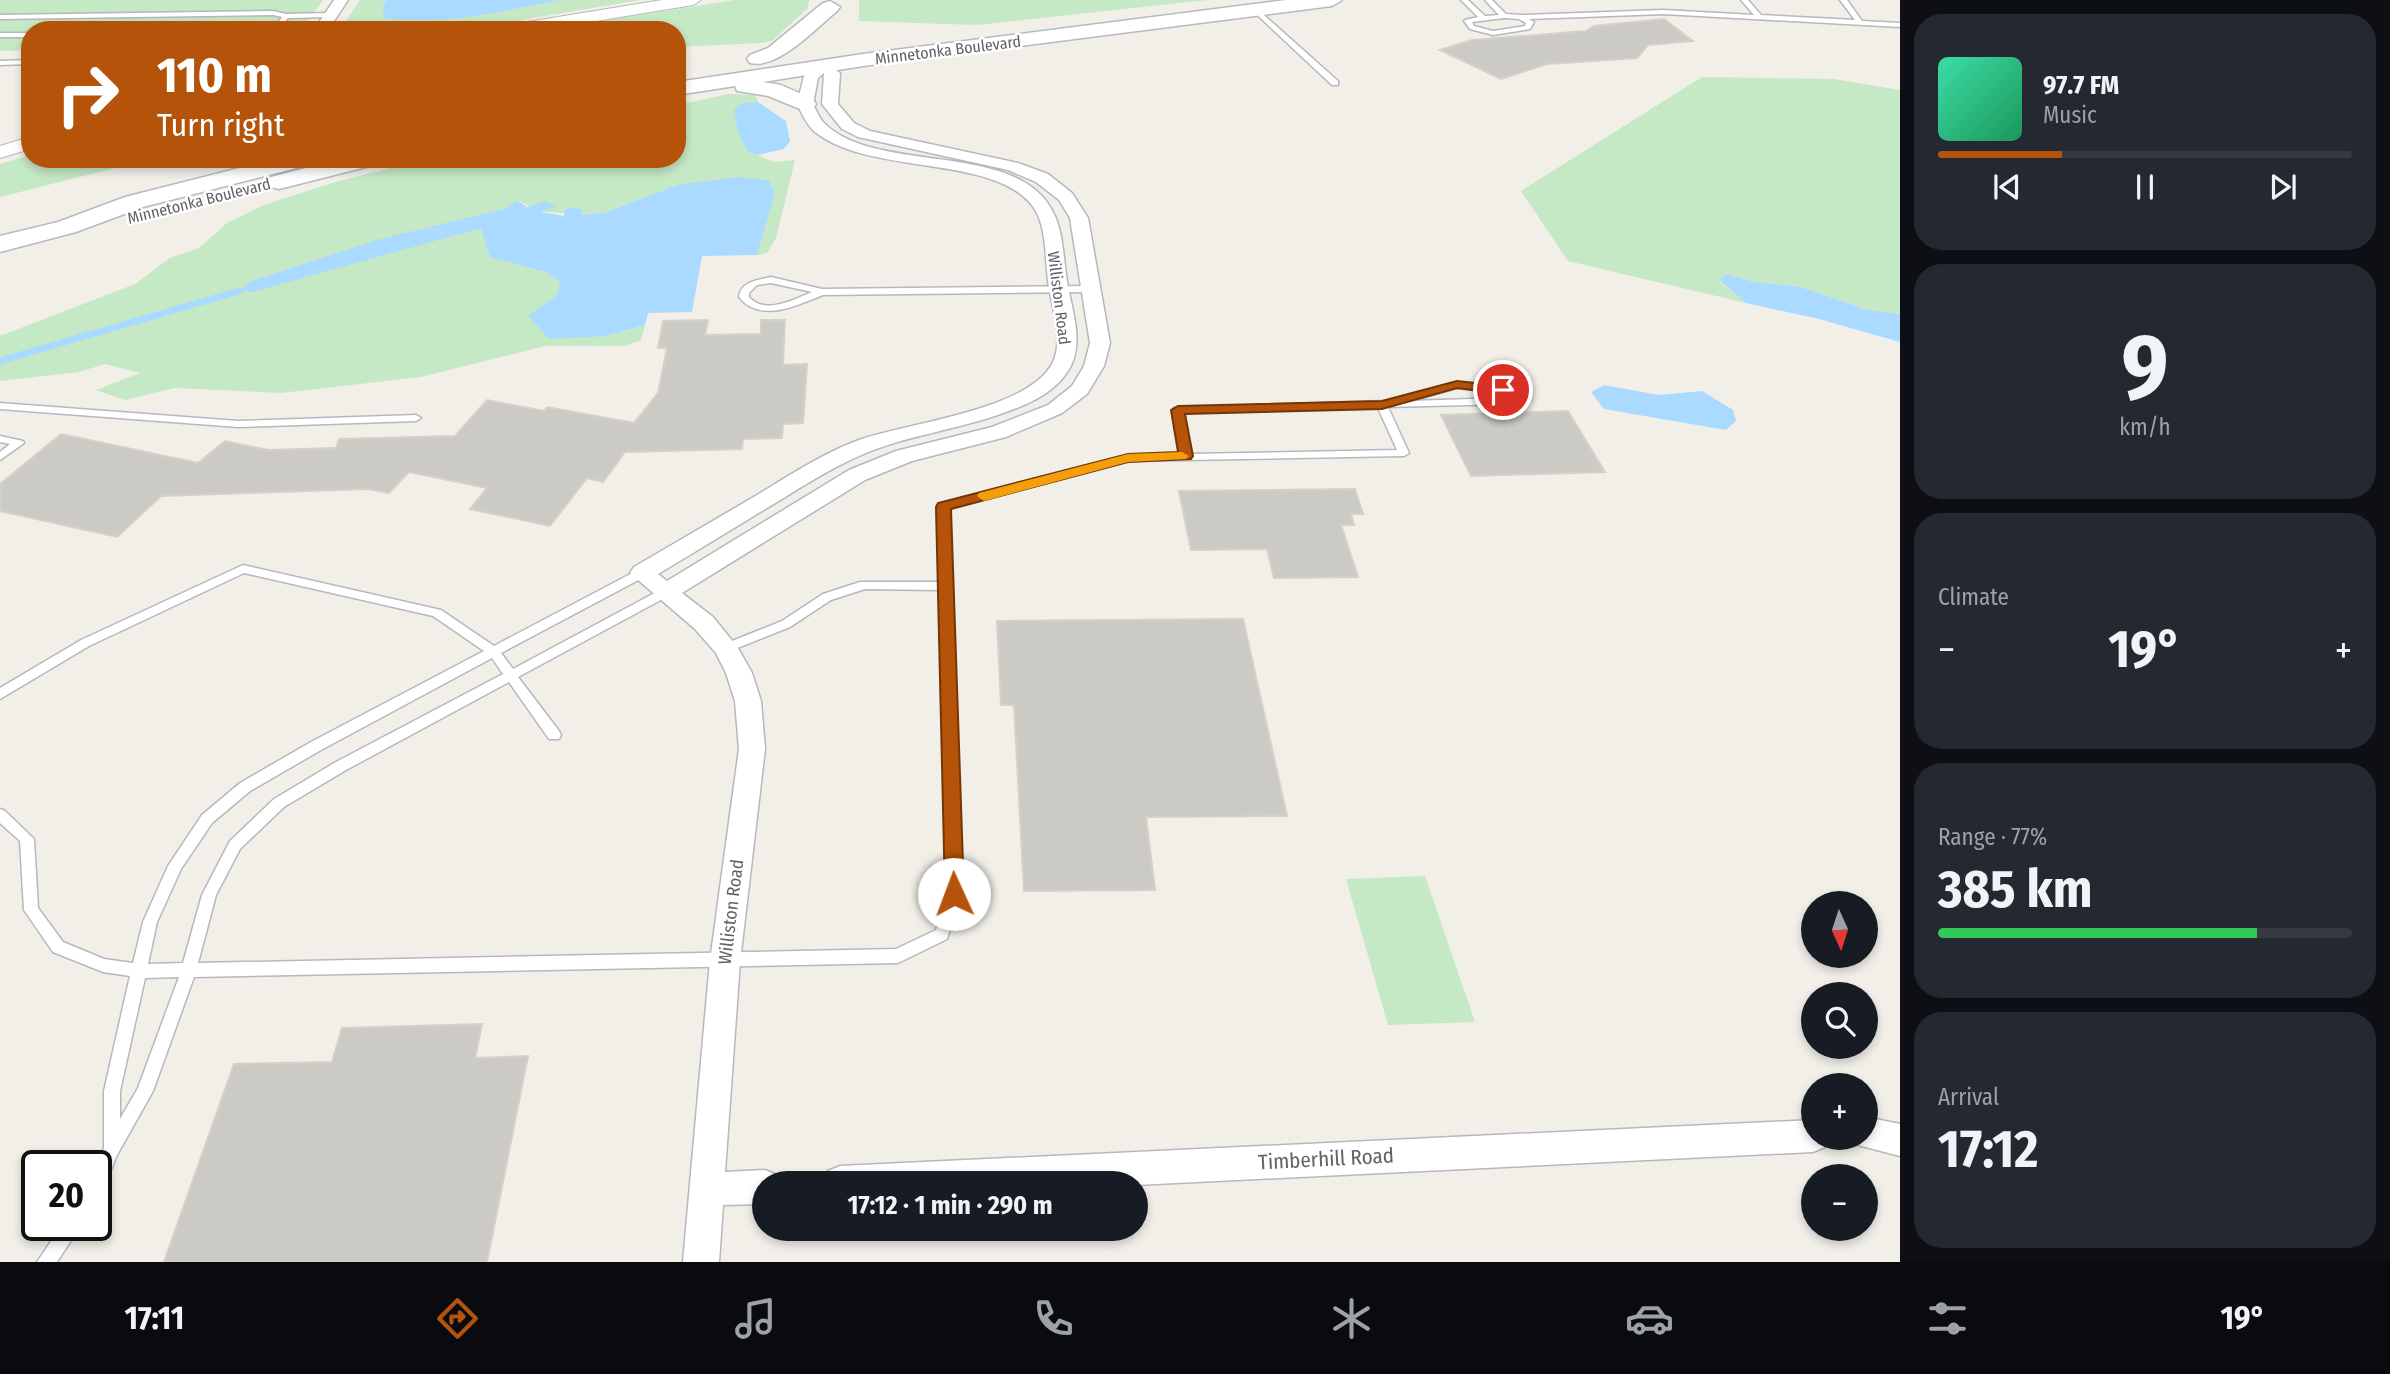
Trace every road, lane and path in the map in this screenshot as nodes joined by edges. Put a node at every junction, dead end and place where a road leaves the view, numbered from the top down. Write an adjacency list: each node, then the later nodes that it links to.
1 (341, 0): 10 (street)
2 (693, 0): 19 (street)
3 (1332, 0): 9 (main road, Minnetonka Boulevard)
4 (1464, 0): 16 (lane)
5 (1488, 0): 12 (lane)
6 (1744, 0): 13 (lane)
7 (1843, 0): 20 (lane)
8 (830, 3): 24 (main road, Williston Road); 25 (main road)
9 (1254, 9): 24 (main road, Minnetonka Boulevard); 29 (lane)
10 (330, 15): 11 (lane); 18 (street)
11 (286, 16): 14 (lane); 17 (lane)
12 (1504, 16): 15 (lane); 16 (lane)
13 (1758, 16): 15 (lane); 20 (lane)
14 (0, 17)
15 (1521, 17): 16 (lane)
16 (1482, 18)
17 (282, 21)
18 (326, 21)
19 (574, 21)
20 (1859, 21): 21 (lane)
21 (1900, 25)
22 (0, 35): 23 (lane)
23 (21, 35)
24 (826, 51): 25 (main road, Minnetonka Boulevard); 30 (main road, Minnetonka Boulevard); 32 (street, Williston Road); 39 (street, Williston Road)
25 (757, 59): 28 (main road, Minnetonka Boulevard)
26 (21, 62): 27 (lane)
27 (0, 65)
28 (686, 71)
29 (1335, 83)
30 (703, 85): 31 (main road, Minnetonka Boulevard); 32 (main road)
31 (686, 88)
32 (805, 104): 40 (street, Williston Road)
33 (21, 146): 34 (street)
34 (0, 152)
35 (269, 168): 37 (main road, Minnetonka Boulevard)
36 (334, 168): 37 (main road, Minnetonka Boulevard)
37 (68, 228): 38 (main road, Minnetonka Boulevard)
38 (0, 244)
39 (1090, 289): 40 (lane); 50 (street, Williston Road)
40 (1059, 290): 41 (lane); 48 (street, Williston Road)
41 (822, 292): 41 (lane)
42 (1382, 405): 42 (lane); 46 (lane); 46 (lane)
43 (0, 406): 44 (lane)
44 (416, 418)
45 (0, 439): 47 (lane)
46 (1186, 456): 49 (lane)
47 (0, 457)
48 (642, 573): 50 (street, Williston Road); 52 (lane)
49 (946, 586): 51 (lane); 57 (lane)
50 (666, 592): 51 (street, Williston Road); 53 (lane)
51 (726, 648): 57 (street, Williston Road)
52 (493, 651): 53 (lane); 54 (lane); 59 (lane)
53 (512, 675): 55 (lane); 58 (lane)
54 (0, 694)
55 (554, 735)
56 (0, 815): 59 (lane)
57 (725, 961): 58 (lane); 66 (street, Williston Road)
58 (189, 970): 59 (lane); 63 (lane)
59 (139, 971): 63 (lane)
60 (1878, 1135): 62 (street)
61 (1801, 1137): 64 (street, Timberhill Road)
62 (1900, 1140)
63 (111, 1150)
64 (1088, 1171)
65 (752, 1187): 66 (street)
66 (706, 1189): 69 (street, Williston Road)
67 (61, 1241): 68 (lane)
68 (46, 1262)
69 (701, 1262)

